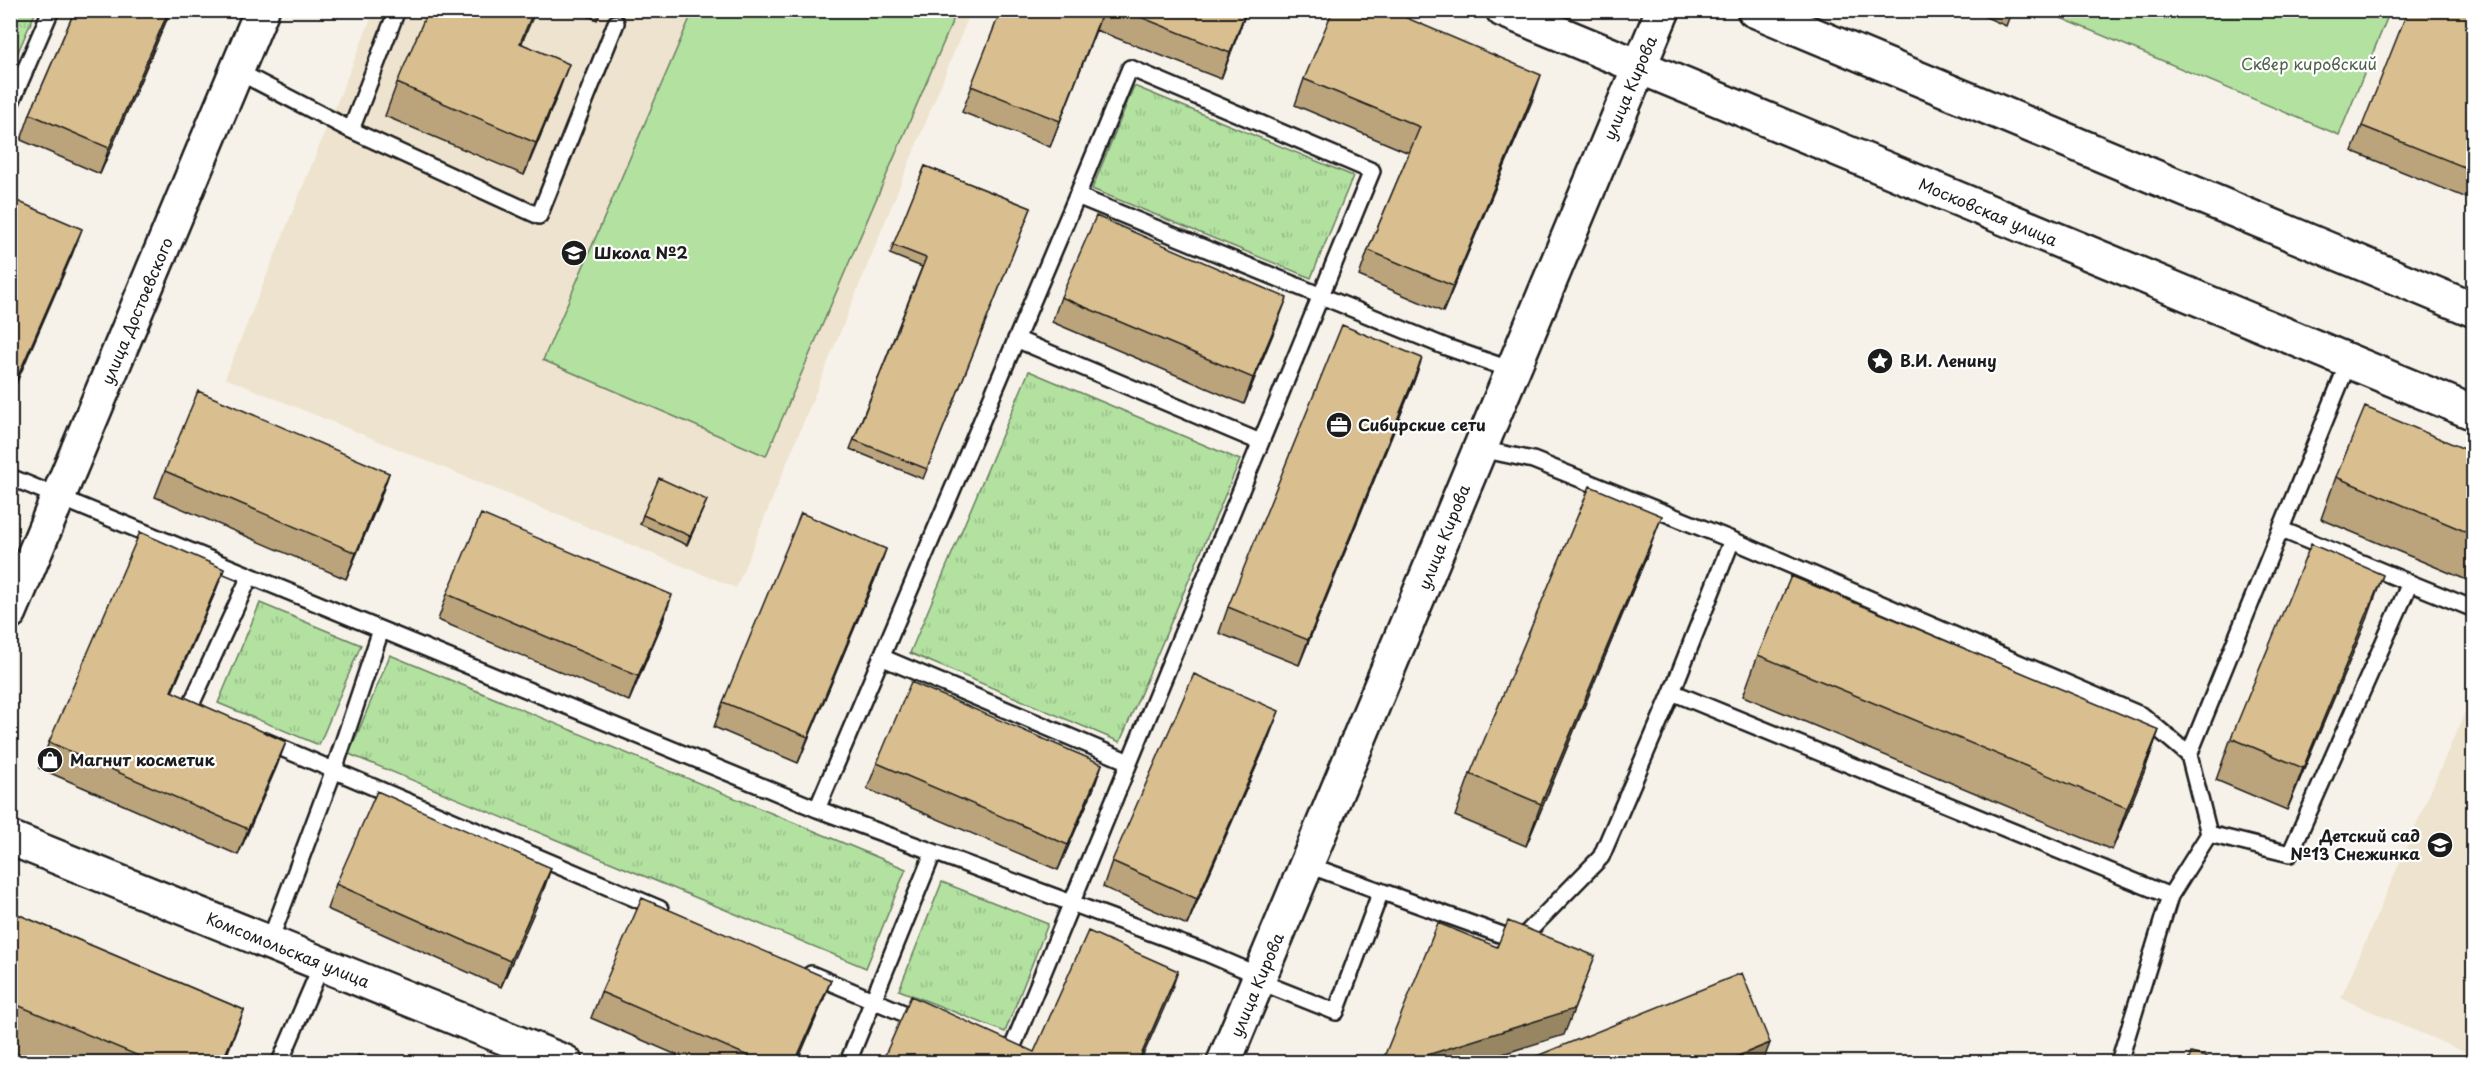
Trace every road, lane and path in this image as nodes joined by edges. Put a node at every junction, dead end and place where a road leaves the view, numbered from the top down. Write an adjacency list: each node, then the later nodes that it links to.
1 (51, 10): 10 (lane)
2 (262, 10): 9 (main road, улица Достоевского)
3 (397, 10): 11 (lane)
4 (1503, 10): 8 (main road, Московская улица)
5 (1663, 10): 8 (main road, улица Кирова)
6 (1754, 10): 14 (main road)
7 (616, 23): 11 (lane)
8 (1639, 67): 16 (main road, Московская улица); 17 (main road, улица Кирова)
9 (237, 71): 11 (lane); 22 (main road, улица Достоевского)
10 (10, 105)
11 (351, 130)
12 (1077, 196): 13 (lane); 13 (lane); 15 (lane)
13 (1320, 296): 17 (lane); 19 (lane)
14 (2474, 310)
15 (1016, 339): 19 (lane); 30 (lane)
16 (2349, 362): 18 (main road, Московская улица); 23 (lane)
17 (1512, 370): 20 (main road, улица Кирова)
18 (2474, 413)
19 (1260, 442): 35 (lane)
20 (1480, 449): 24 (lane); 41 (main road, улица Кирова)
21 (10, 477): 22 (lane)
22 (58, 498): 25 (lane); 28 (main road, улица Достоевского)
23 (2282, 530): 26 (lane); 34 (lane)
24 (1732, 540): 31 (lane); 34 (lane)
25 (250, 576): 29 (lane); 32 (lane)
26 (2410, 583): 27 (lane); 38 (lane)
27 (2474, 609)
28 (10, 612)
29 (381, 630): 36 (lane); 37 (lane)
30 (881, 657): 35 (lane); 37 (lane)
31 (1672, 692): 42 (lane); 43 (lane)
32 (210, 718)
33 (251, 735): 36 (lane)
34 (2189, 755): 38 (lane)
35 (1129, 762): 44 (lane)
36 (334, 770): 45 (lane); 46 (lane)
37 (818, 809): 40 (lane)
38 (2208, 834): 43 (lane)
39 (10, 838): 46 (main road, Комсомольская улица)
40 (933, 853): 44 (lane); 50 (lane)
41 (1308, 865): 42 (lane); 49 (main road, улица Кирова)
42 (1381, 891): 49 (lane)
43 (2170, 896): 57 (lane)
44 (1070, 904): 49 (lane); 52 (lane)
45 (676, 916)
46 (269, 942): 47 (main road, Комсомольская улица)
47 (322, 964): 53 (lane); 54 (main road, Комсомольская улица)
48 (797, 968): 50 (lane)
49 (1259, 979): 56 (main road, улица Кирова)
50 (874, 1000): 51 (lane); 55 (lane)
51 (936, 1027)
52 (988, 1049)
53 (280, 1062)
54 (565, 1062)
55 (848, 1062)
56 (1224, 1062)
57 (2119, 1062)

